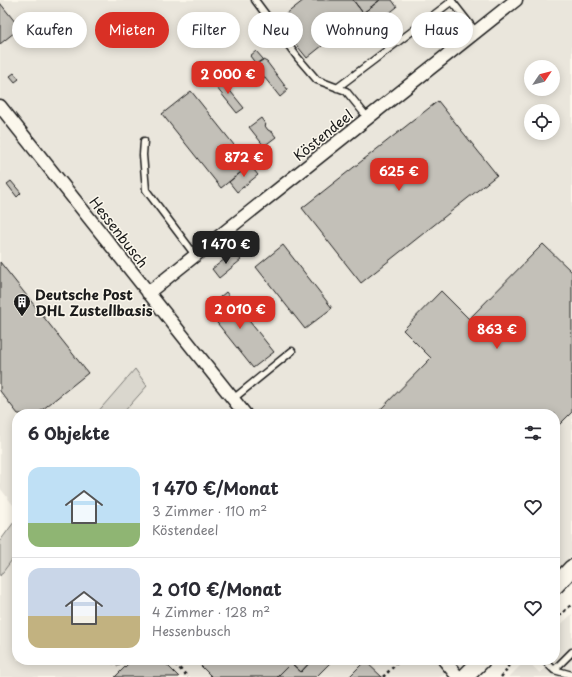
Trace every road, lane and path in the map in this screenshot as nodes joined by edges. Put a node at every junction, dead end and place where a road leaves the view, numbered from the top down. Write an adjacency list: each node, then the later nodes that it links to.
1 (254, 0): 5 (lane)
2 (452, 0): 4 (lane); 5 (lane)
3 (516, 0): 4 (street, Köstendeel)
4 (476, 32): 7 (street, Köstendeel)
5 (337, 88): 7 (lane)
6 (0, 106): 10 (street, Hessenbusch)
7 (368, 118): 9 (street, Köstendeel)
8 (144, 141): 9 (lane)
9 (195, 255): 10 (street, Köstendeel)
10 (148, 293): 12 (street, Hessenbusch)
11 (292, 351): 12 (lane)
12 (233, 399): 13 (street, Hessenbusch)
13 (241, 409)
14 (572, 568): 15 (street)
15 (560, 581)
16 (572, 604): 17 (path)
17 (560, 615)
18 (572, 652): 19 (lane)
19 (560, 664)
20 (176, 665): 29 (path)
21 (395, 665): 30 (path)
22 (448, 665): 31 (street)
23 (477, 665): 32 (street)
24 (508, 665): 33 (path)
25 (549, 665): 27 (lane)
26 (559, 665): 27 (lane)
27 (554, 670): 28 (lane)
28 (572, 675)
29 (188, 677)
30 (383, 677)
31 (458, 677)
32 (465, 677)
33 (501, 677)

